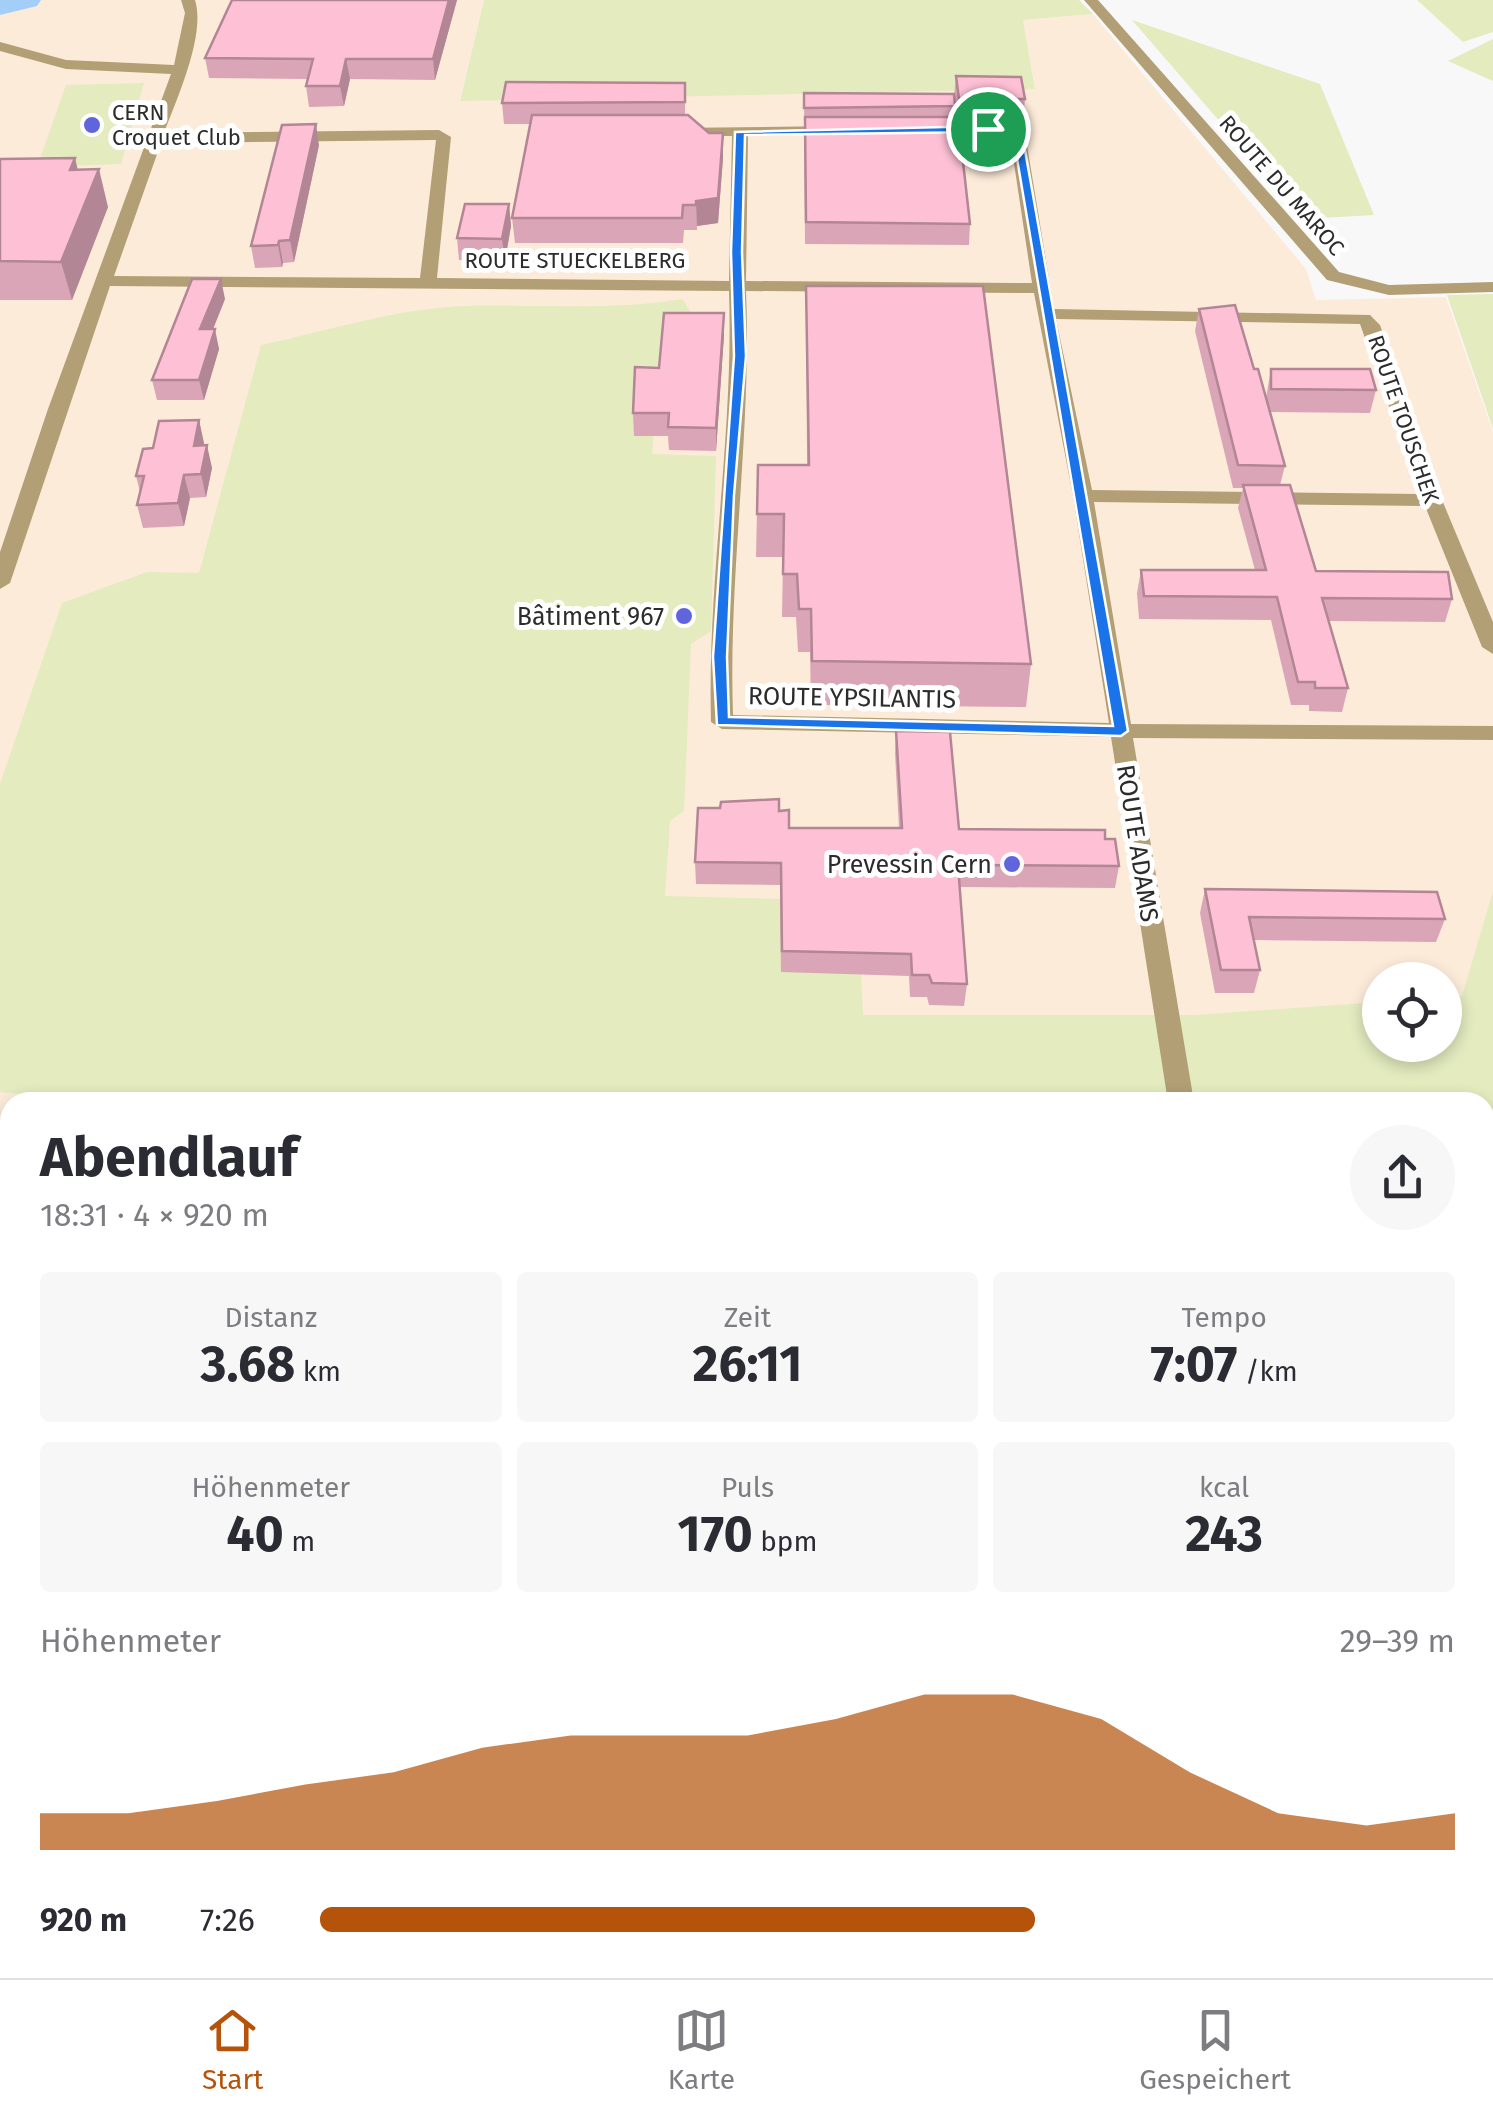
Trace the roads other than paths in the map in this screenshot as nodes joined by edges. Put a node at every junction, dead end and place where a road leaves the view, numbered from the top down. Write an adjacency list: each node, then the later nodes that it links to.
1 (188, 0): 4 (street)
2 (1092, 0): 13 (street, ROUTE DU MAROC)
3 (0, 46): 4 (street)
4 (180, 70): 9 (street)
5 (854, 130): 8 (street)
6 (912, 130): 14 (street, ROUTE ADAMS)
7 (658, 132): 8 (street)
8 (740, 132): 12 (street)
9 (156, 138): 10 (street); 11 (street)
10 (106, 281): 11 (street, ROUTE STUECKELBERG); 18 (street)
11 (428, 282): 12 (street, ROUTE STUECKELBERG)
12 (739, 283): 14 (street, ROUTE STUECKELBERG); 20 (street, ROUTE YPSILANTIS)
13 (1493, 287)
14 (1044, 288): 15 (street, ROUTE ADAMS)
15 (1048, 314): 16 (street, ROUTE ADAMS); 17 (street, ROUTE TOUSCHEK)
16 (1083, 496): 17 (street); 20 (street, ROUTE ADAMS)
17 (1432, 500): 19 (street, ROUTE TOUSCHEK)
18 (0, 583)
19 (1493, 647)
20 (1121, 731): 21 (street); 22 (street, ROUTE ADAMS)
21 (1493, 733)
22 (1179, 1092)

